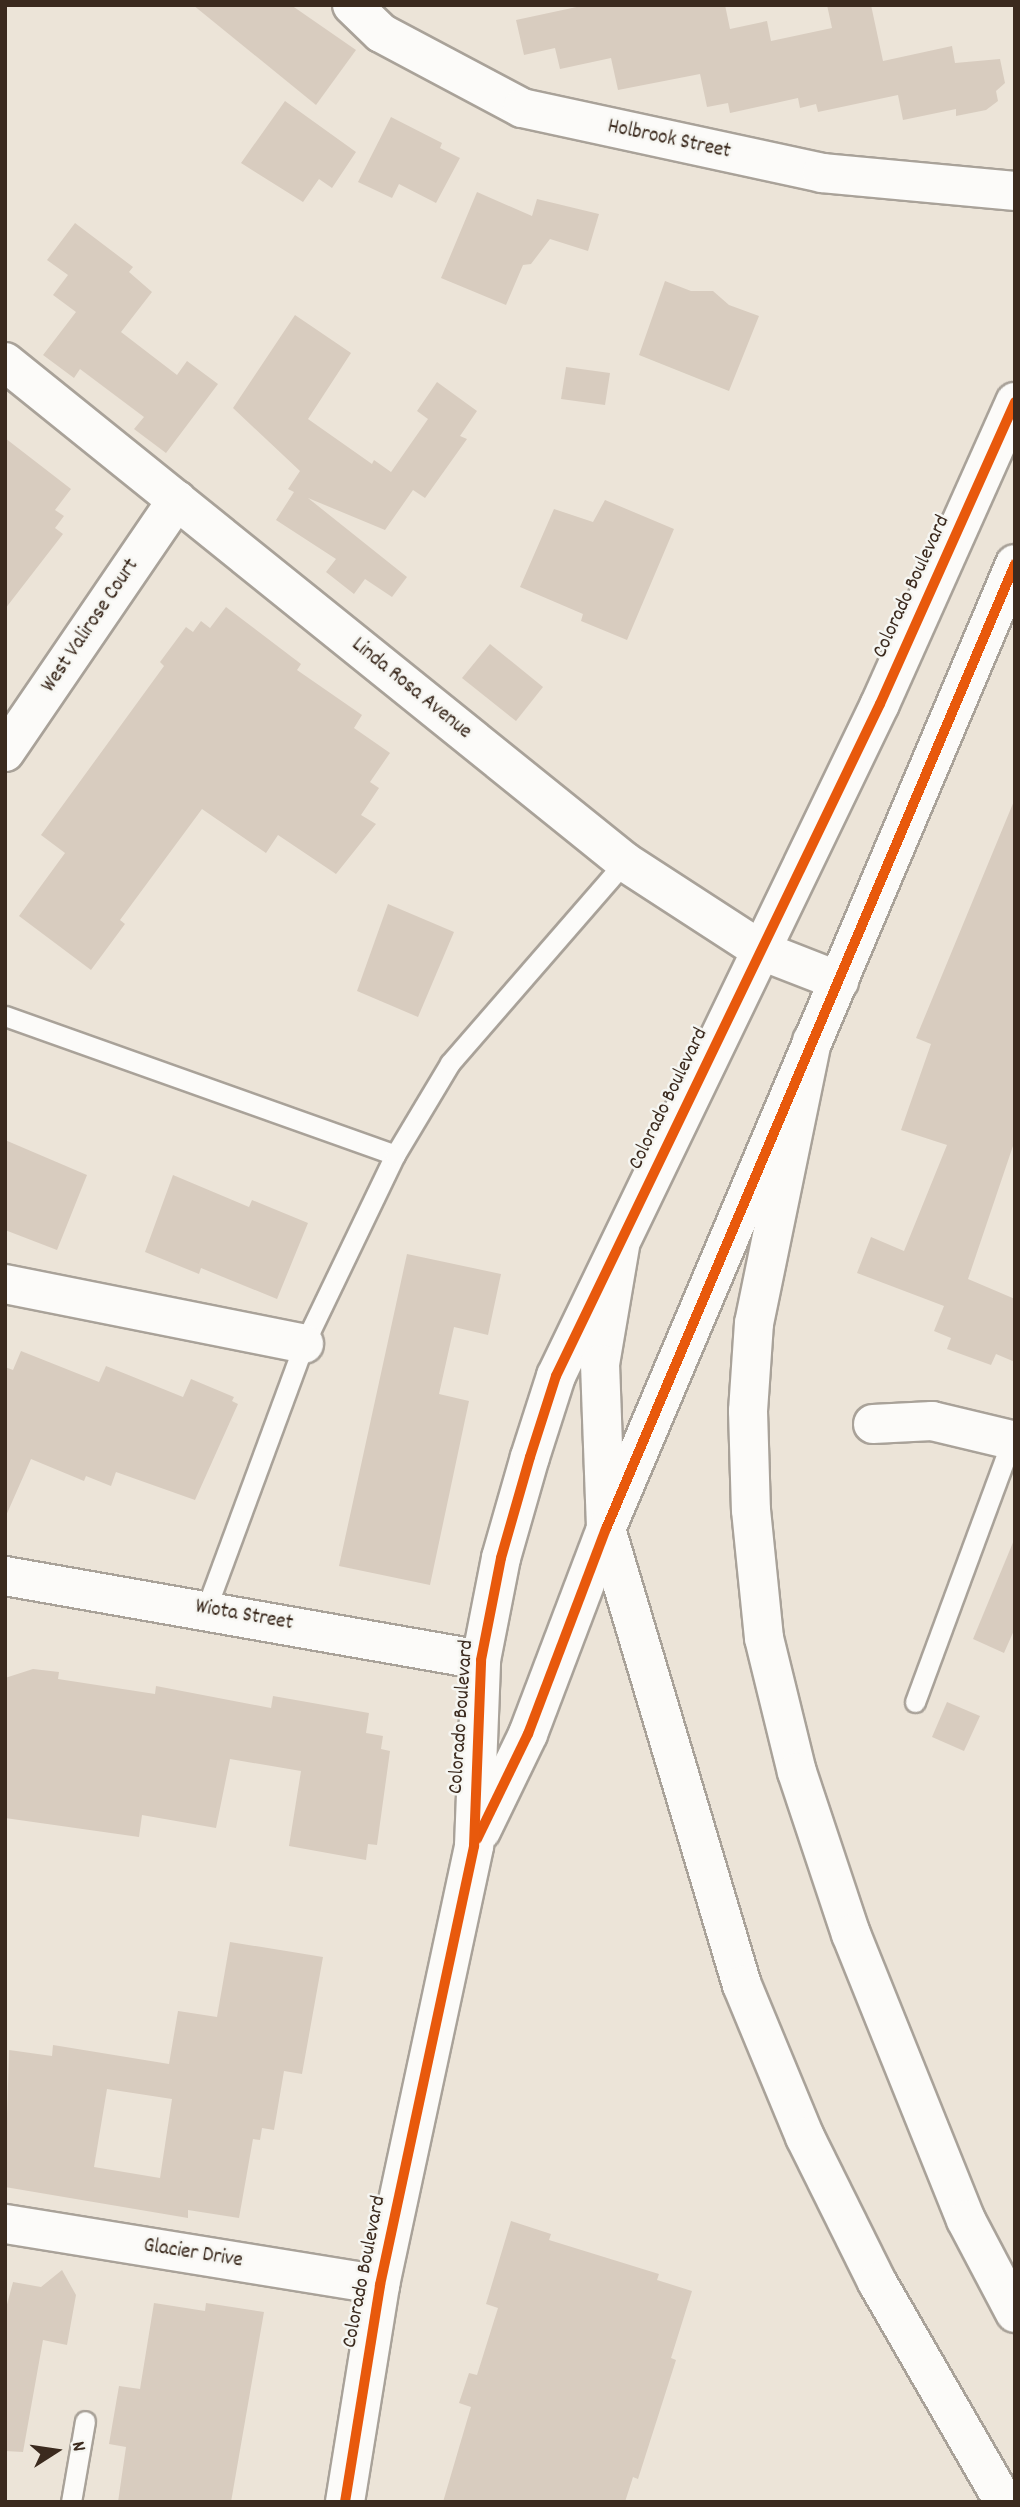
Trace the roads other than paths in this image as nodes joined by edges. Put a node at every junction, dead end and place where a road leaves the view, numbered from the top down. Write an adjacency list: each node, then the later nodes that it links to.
1 (352, 5): 2 (main road, Holbrook Street)
2 (1015, 191)
3 (5, 362): 5 (main road, Linda Rosa Avenue)
4 (1015, 402): 9 (main road, Colorado Boulevard)
5 (177, 500): 7 (main road, West Valirose Court); 8 (main road, Linda Rosa Avenue)
6 (1015, 564): 10 (main road, Colorado Boulevard)
7 (5, 752)
8 (625, 862): 9 (main road, Linda Rosa Avenue); 13 (lane)
9 (762, 951): 10 (main road, Linda Rosa Avenue); 14 (main road, Colorado Boulevard)
10 (839, 981): 12 (main road, Colorado Boulevard)
11 (5, 1016): 13 (lane)
12 (812, 1041): 19 (main road, Colorado Boulevard); 27 (main road)
13 (395, 1155): 16 (lane)
14 (620, 1246): 19 (main road); 22 (main road, Colorado Boulevard)
15 (5, 1284): 16 (main road)
16 (304, 1344): 21 (lane)
17 (873, 1424): 18 (main road)
18 (1014, 1440): 23 (lane)
19 (606, 1529): 24 (main road, Colorado Boulevard); 31 (main road)
20 (5, 1576): 21 (main road, Wiota Street)
21 (206, 1609): 22 (main road, Wiota Street)
22 (481, 1660): 24 (main road, Colorado Boulevard)
23 (915, 1702)
24 (474, 1846): 26 (main road, Colorado Boulevard)
25 (5, 2224): 26 (main road, Glacier Drive)
26 (380, 2285): 30 (main road, Colorado Boulevard)
27 (1015, 2312)
28 (85, 2421): 29 (lane)
29 (71, 2502)
30 (345, 2502)
31 (1004, 2502)

